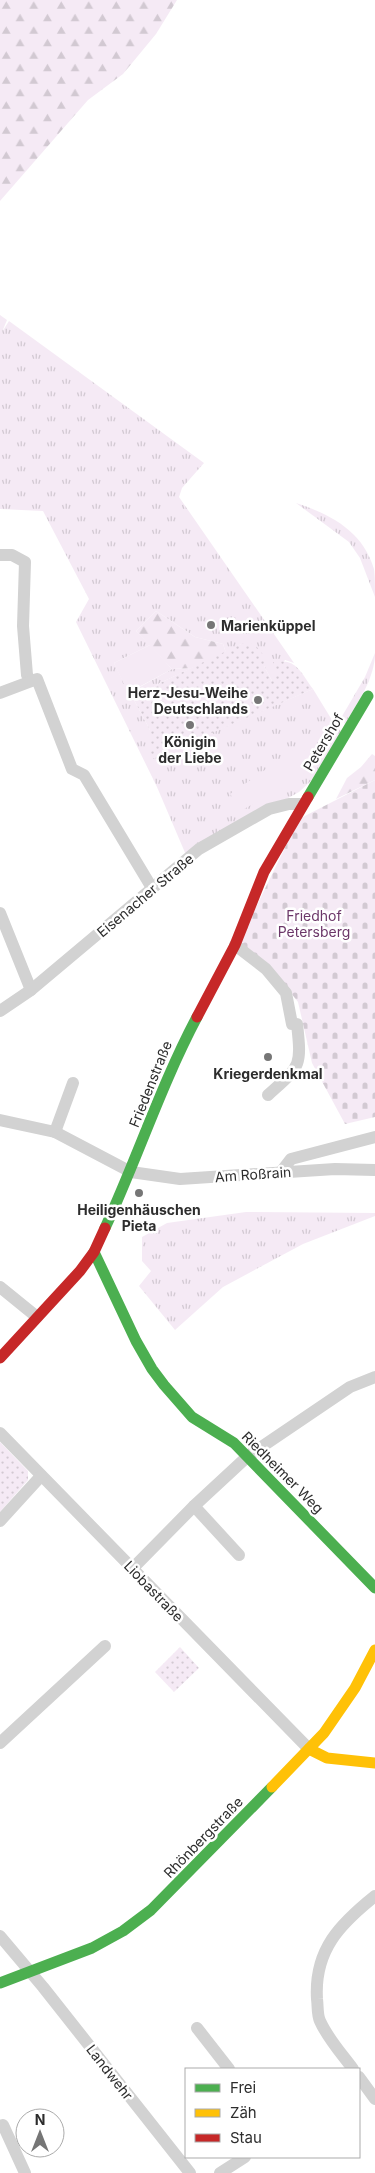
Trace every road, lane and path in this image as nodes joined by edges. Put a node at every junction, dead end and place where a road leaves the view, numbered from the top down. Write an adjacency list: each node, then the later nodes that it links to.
1 (0, 555): 2 (street)
2 (30, 680): 3 (street); 6 (street)
3 (0, 692)
4 (368, 696): 5 (street, Petershof)
5 (303, 804): 6 (street, Eisenacher Straße); 8 (street, Friedenstraße)
6 (152, 888): 9 (street, Eisenacher Straße)
7 (0, 913): 9 (street)
8 (235, 945): 12 (street); 17 (street, Friedenstraße)
9 (31, 990): 10 (street, Eisenacher Straße)
10 (0, 1011)
11 (73, 1082): 14 (street)
12 (268, 1095)
13 (0, 1120): 14 (street, Am Roßrain)
14 (55, 1132): 17 (street, Am Roßrain)
15 (375, 1137): 18 (street)
16 (375, 1170): 18 (street, Am Roßrain)
17 (132, 1172): 18 (street, Am Roßrain); 19 (street, Friedenstraße)
18 (282, 1172)
19 (94, 1252): 21 (street, Friedenstraße); 25 (street, Riedheimer Weg)
20 (0, 1287): 21 (street)
21 (36, 1318): 22 (street, Friedenstraße)
22 (0, 1358)
23 (375, 1378): 25 (street)
24 (0, 1433): 26 (street, Liobastraße)
25 (248, 1456): 27 (street); 31 (street, Riedheimer Weg)
26 (41, 1476): 28 (street); 30 (street, Liobastraße)
27 (194, 1506): 29 (street); 30 (street)
28 (0, 1521)
29 (239, 1555)
30 (132, 1569): 35 (street, Liobastraße)
31 (375, 1588)
32 (105, 1646): 34 (street)
33 (375, 1650): 35 (street, Rhönbergstraße)
34 (0, 1742)
35 (308, 1749): 36 (street); 39 (street, Rhönbergstraße)
36 (375, 1763)
37 (373, 1901): 43 (street)
38 (0, 1936): 39 (street, Landwehr)
39 (30, 1972): 40 (street, Rhönbergstraße); 49 (street, Landwehr)
40 (0, 1983)
41 (197, 2028): 42 (street)
42 (228, 2068)
43 (352, 2068)
44 (360, 2078): 45 (street)
45 (374, 2094)
46 (3, 2125): 48 (street)
47 (243, 2158): 50 (street)
48 (25, 2173)
49 (190, 2173)
50 (220, 2173)

